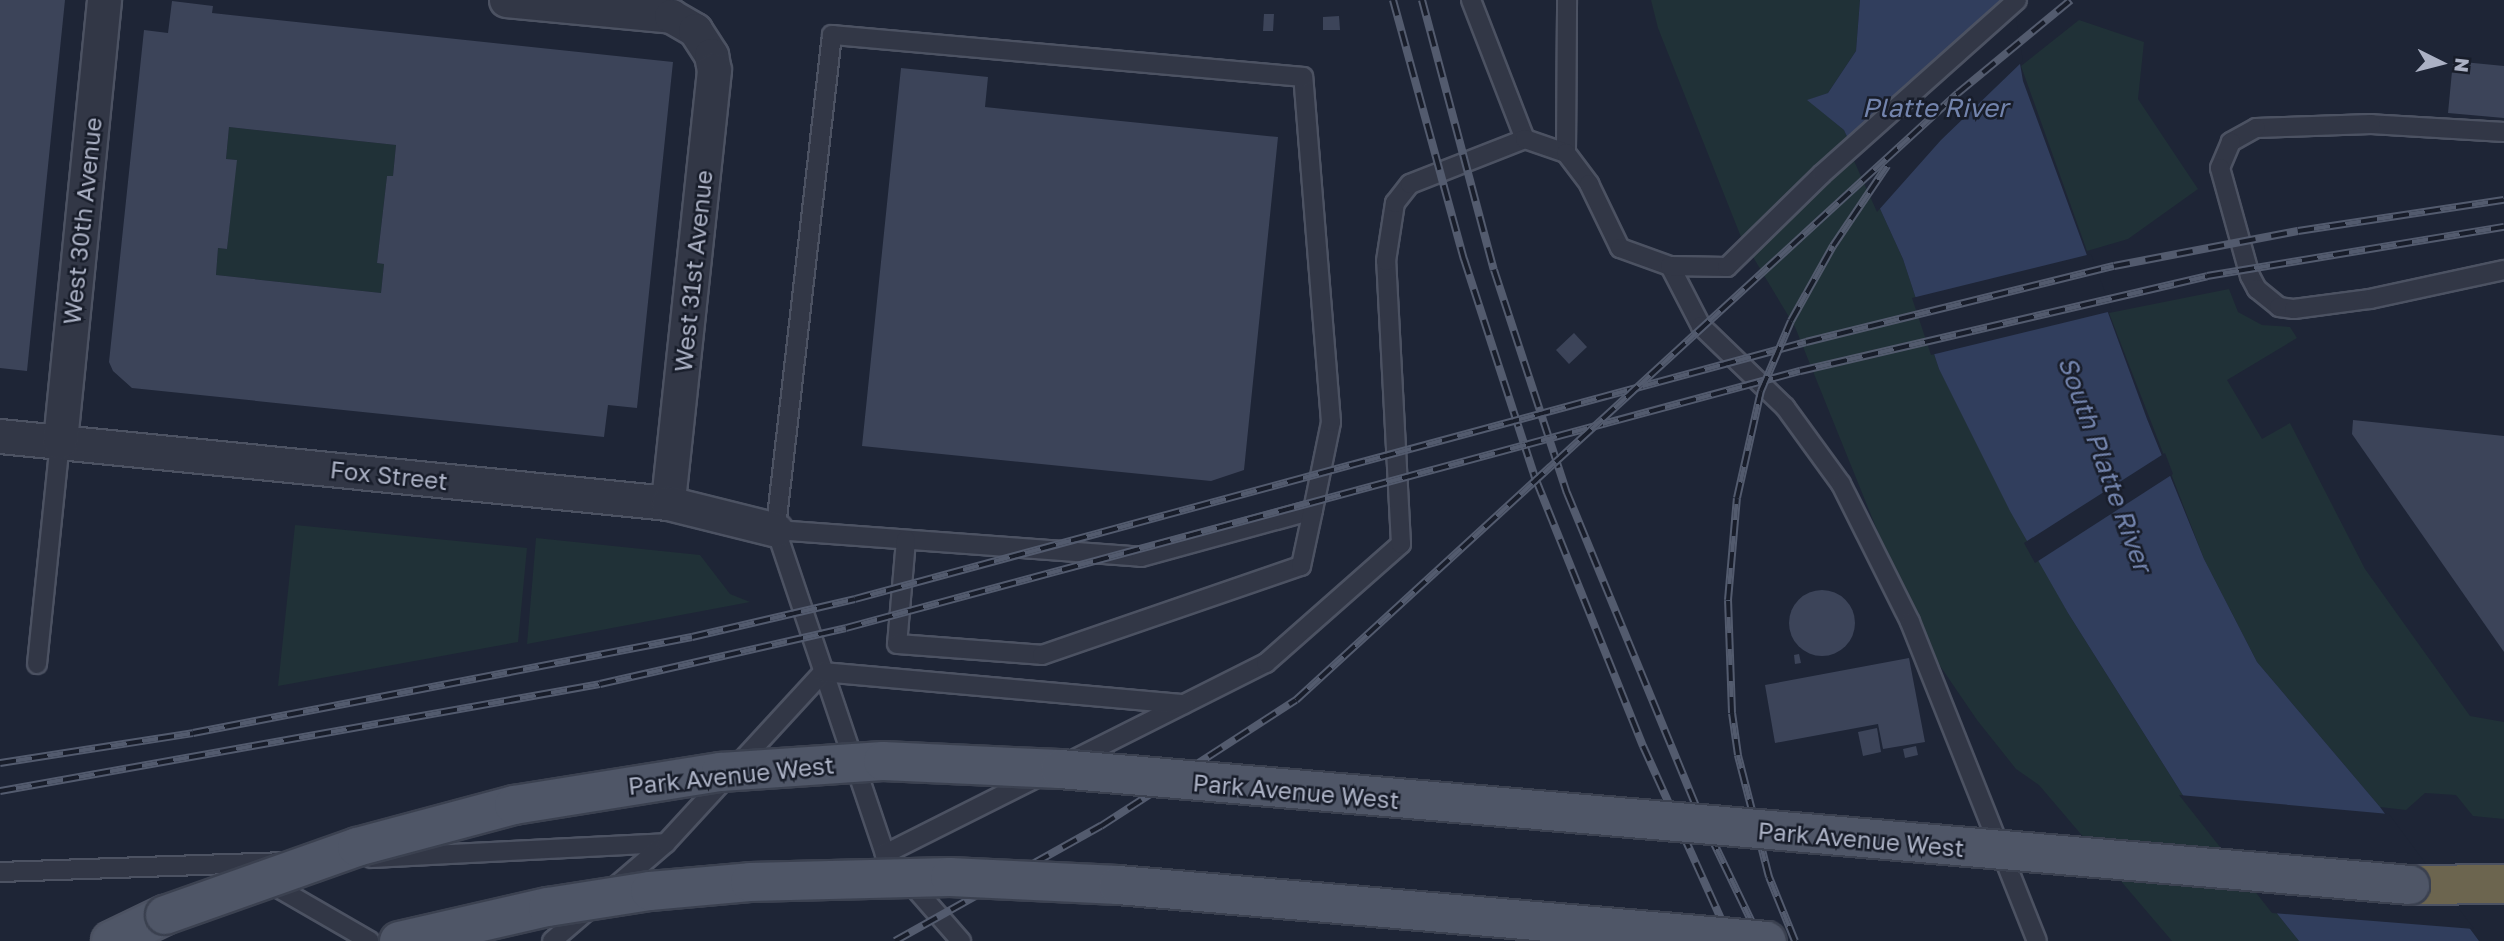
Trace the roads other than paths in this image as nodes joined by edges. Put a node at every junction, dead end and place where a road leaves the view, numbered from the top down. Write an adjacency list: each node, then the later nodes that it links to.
1 (104, 0): 12 (street, West 30th Avenue)
2 (506, 0): 13 (street, West 31st Avenue)
3 (1471, 0): 7 (lane)
4 (1567, 0): 8 (lane)
5 (2017, 0): 9 (lane)
6 (2504, 132): 10 (lane)
7 (1525, 139): 8 (lane); 19 (lane)
8 (1566, 153): 9 (lane)
9 (1670, 266): 33 (lane)
10 (2504, 270)
11 (0, 436): 12 (street, Fox Street)
12 (60, 441): 13 (street, Fox Street); 17 (lane)
13 (668, 503): 15 (street, Fox Street)
14 (1313, 510): 15 (lane); 16 (lane); 16 (lane)
15 (776, 530): 16 (lane); 18 (lane)
16 (906, 540)
17 (37, 664)
18 (823, 672): 19 (lane); 20 (lane); 21 (lane)
19 (1184, 704): 21 (lane)
20 (666, 843): 22 (lane); 30 (lane)
21 (885, 854): 31 (lane)
22 (236, 863): 23 (lane); 28 (lane)
23 (0, 872)
24 (2410, 884): 25 (highway); 26 (main road, Park Avenue West); 27 (main road, Park Avenue West, bridge)
25 (2504, 884)
26 (2504, 895)
27 (111, 941)
28 (370, 941)
29 (399, 941): 32 (main road, bridge)
30 (552, 941)
31 (961, 941)
32 (1767, 941)
33 (2037, 941)

